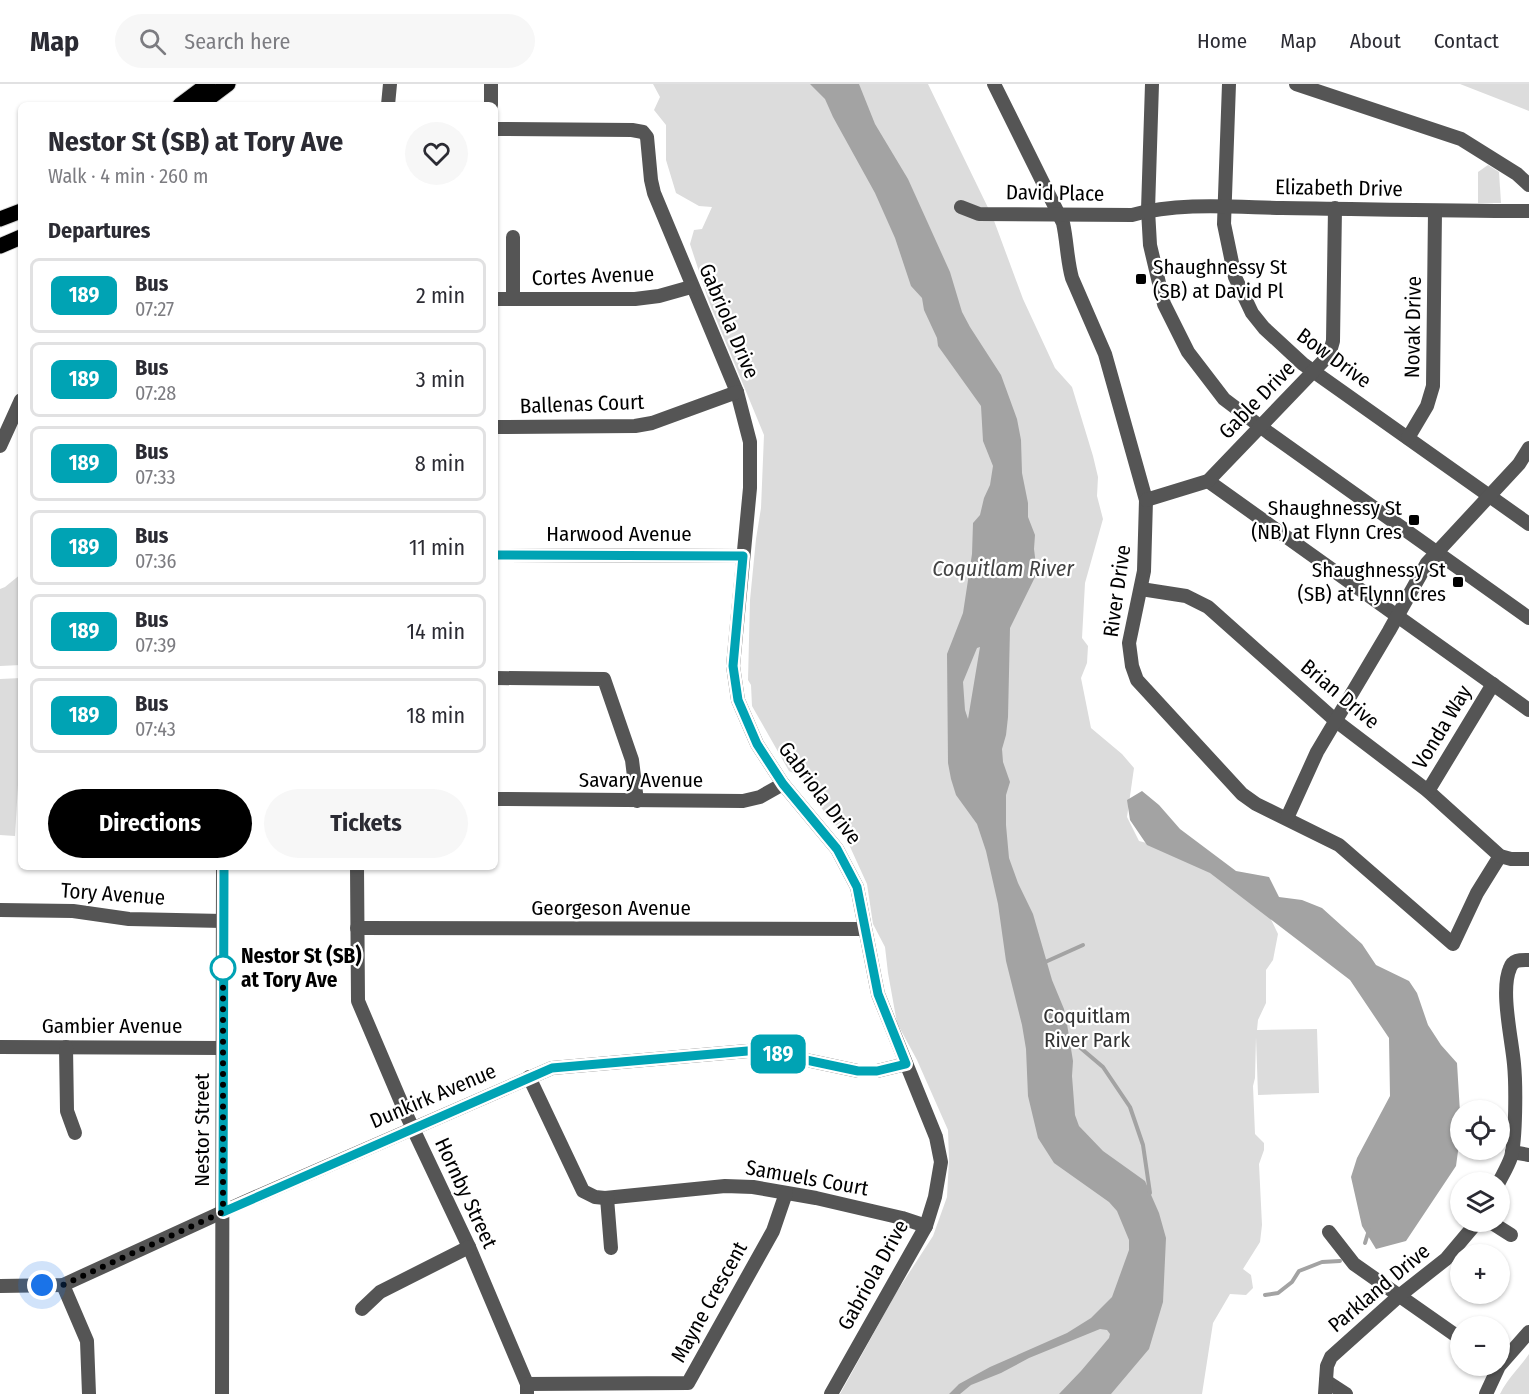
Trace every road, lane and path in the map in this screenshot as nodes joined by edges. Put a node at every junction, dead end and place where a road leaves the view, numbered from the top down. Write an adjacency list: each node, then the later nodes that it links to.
1 (208, 84): 9 (main road)
2 (228, 84): 10 (main road)
3 (390, 84): 11 (street)
4 (491, 84): 12 (street)
5 (994, 84): 22 (street, River Drive)
6 (1152, 84): 18 (street)
7 (1229, 84): 16 (street, Bow Drive)
8 (1296, 84): 14 (street)
9 (184, 102)
10 (204, 102)
11 (388, 102)
12 (491, 102)
13 (498, 129): 27 (street, Gabriola Drive)
14 (1529, 185)
15 (961, 207): 22 (street, David Place)
16 (1225, 207): 17 (street, Elizabeth Drive); 18 (street, Elizabeth Drive); 30 (street, Bow Drive)
17 (1335, 208): 19 (street, Elizabeth Drive); 30 (street, Gable Drive)
18 (1148, 210): 22 (street, David Place); 34 (street)
19 (1435, 211): 20 (street, Elizabeth Drive); 35 (street, Novak Drive)
20 (1529, 211)
21 (18, 212): 23 (main road)
22 (1058, 214): 40 (street, River Drive)
23 (0, 219)
24 (513, 237): 29 (street)
25 (18, 238): 26 (main road)
26 (0, 246)
27 (692, 287): 29 (street, Cortes Avenue); 31 (street, Gabriola Drive)
28 (498, 299): 29 (street, Cortes Avenue)
29 (513, 299)
30 (1314, 372): 34 (street, Gable Drive); 35 (street, Bow Drive)
31 (737, 392): 33 (street, Ballenas Court); 44 (street, Gabriola Drive)
32 (18, 407): 36 (street)
33 (498, 427)
34 (1261, 427): 38 (street, Gable Drive); 42 (street)
35 (1408, 438): 39 (street, Bow Drive)
36 (0, 446)
37 (1529, 448): 39 (street)
38 (1208, 481): 40 (street, Gable Drive); 46 (street)
39 (1490, 496): 41 (street, Bow Drive); 42 (street)
40 (1146, 500): 45 (street, River Drive)
41 (1529, 524)
42 (1436, 552): 46 (street); 47 (street)
43 (498, 555): 44 (street, Harwood Avenue)
44 (743, 556): 52 (street, Gabriola Drive)
45 (1141, 589): 51 (street, Brian Drive); 56 (street, River Drive)
46 (1397, 616): 49 (street); 51 (street)
47 (1529, 618)
48 (498, 678): 55 (street)
49 (1493, 684): 50 (street); 53 (street, Vonda Way)
50 (1529, 710)
51 (1336, 721): 53 (street, Brian Drive); 56 (street)
52 (783, 784): 55 (street, Savary Avenue); 64 (street, Gabriola Drive)
53 (1428, 791): 57 (street, Brian Drive)
54 (498, 800): 55 (street, Savary Avenue)
55 (637, 801)
56 (1287, 818): 57 (street, River Drive)
57 (1500, 856): 58 (street)
58 (1529, 859)
59 (224, 870): 62 (street, Nestor Street)
60 (357, 870): 63 (street, Hornby Street)
61 (0, 910): 62 (street, Tory Avenue)
62 (224, 921): 68 (street, Nestor Street)
63 (357, 928): 64 (street, Georgeson Avenue); 72 (street, Hornby Street)
64 (865, 929): 69 (street, Gabriola Drive)
65 (1529, 960): 70 (street)
66 (0, 1047): 67 (street, Gambier Avenue)
67 (66, 1047): 68 (street, Gambier Avenue); 73 (street)
68 (223, 1048): 79 (street, Nestor Street)
69 (906, 1064): 71 (street, Dunkirk Avenue); 80 (street, Gabriola Drive)
70 (1522, 1067): 74 (street)
71 (529, 1077): 72 (street, Dunkirk Avenue); 78 (street, Samuels Court)
72 (413, 1128): 79 (street, Dunkirk Avenue); 85 (street, Hornby Street)
73 (75, 1133)
74 (1512, 1152): 75 (street); 76 (street)
75 (1529, 1155)
76 (1503, 1172)
77 (786, 1192): 78 (street, Samuels Court); 80 (street, Samuels Court); 96 (street, Mayne Crescent)
78 (607, 1198): 86 (street)
79 (223, 1212): 87 (street, Dunkirk Avenue); 98 (street, Nestor Street)
80 (926, 1226): 99 (street, Gabriola Drive)
81 (1329, 1232): 89 (street)
82 (1469, 1232): 89 (street, Parkland Drive)
83 (1506, 1232): 84 (street)
84 (1511, 1235)
85 (469, 1247): 90 (street); 96 (street, Hornby Street)
86 (611, 1248)
87 (63, 1285): 88 (street, Dunkirk Avenue); 97 (street)
88 (0, 1286)
89 (1399, 1296): 91 (street); 95 (street, Parkland Drive)
90 (362, 1309)
91 (1450, 1332)
92 (1529, 1332): 93 (street)
93 (1510, 1353)
94 (1494, 1376): 101 (street)
95 (1325, 1387): 100 (street)
96 (527, 1389)
97 (89, 1394)
98 (222, 1394)
99 (831, 1394)
100 (1346, 1394)
101 (1486, 1394)

